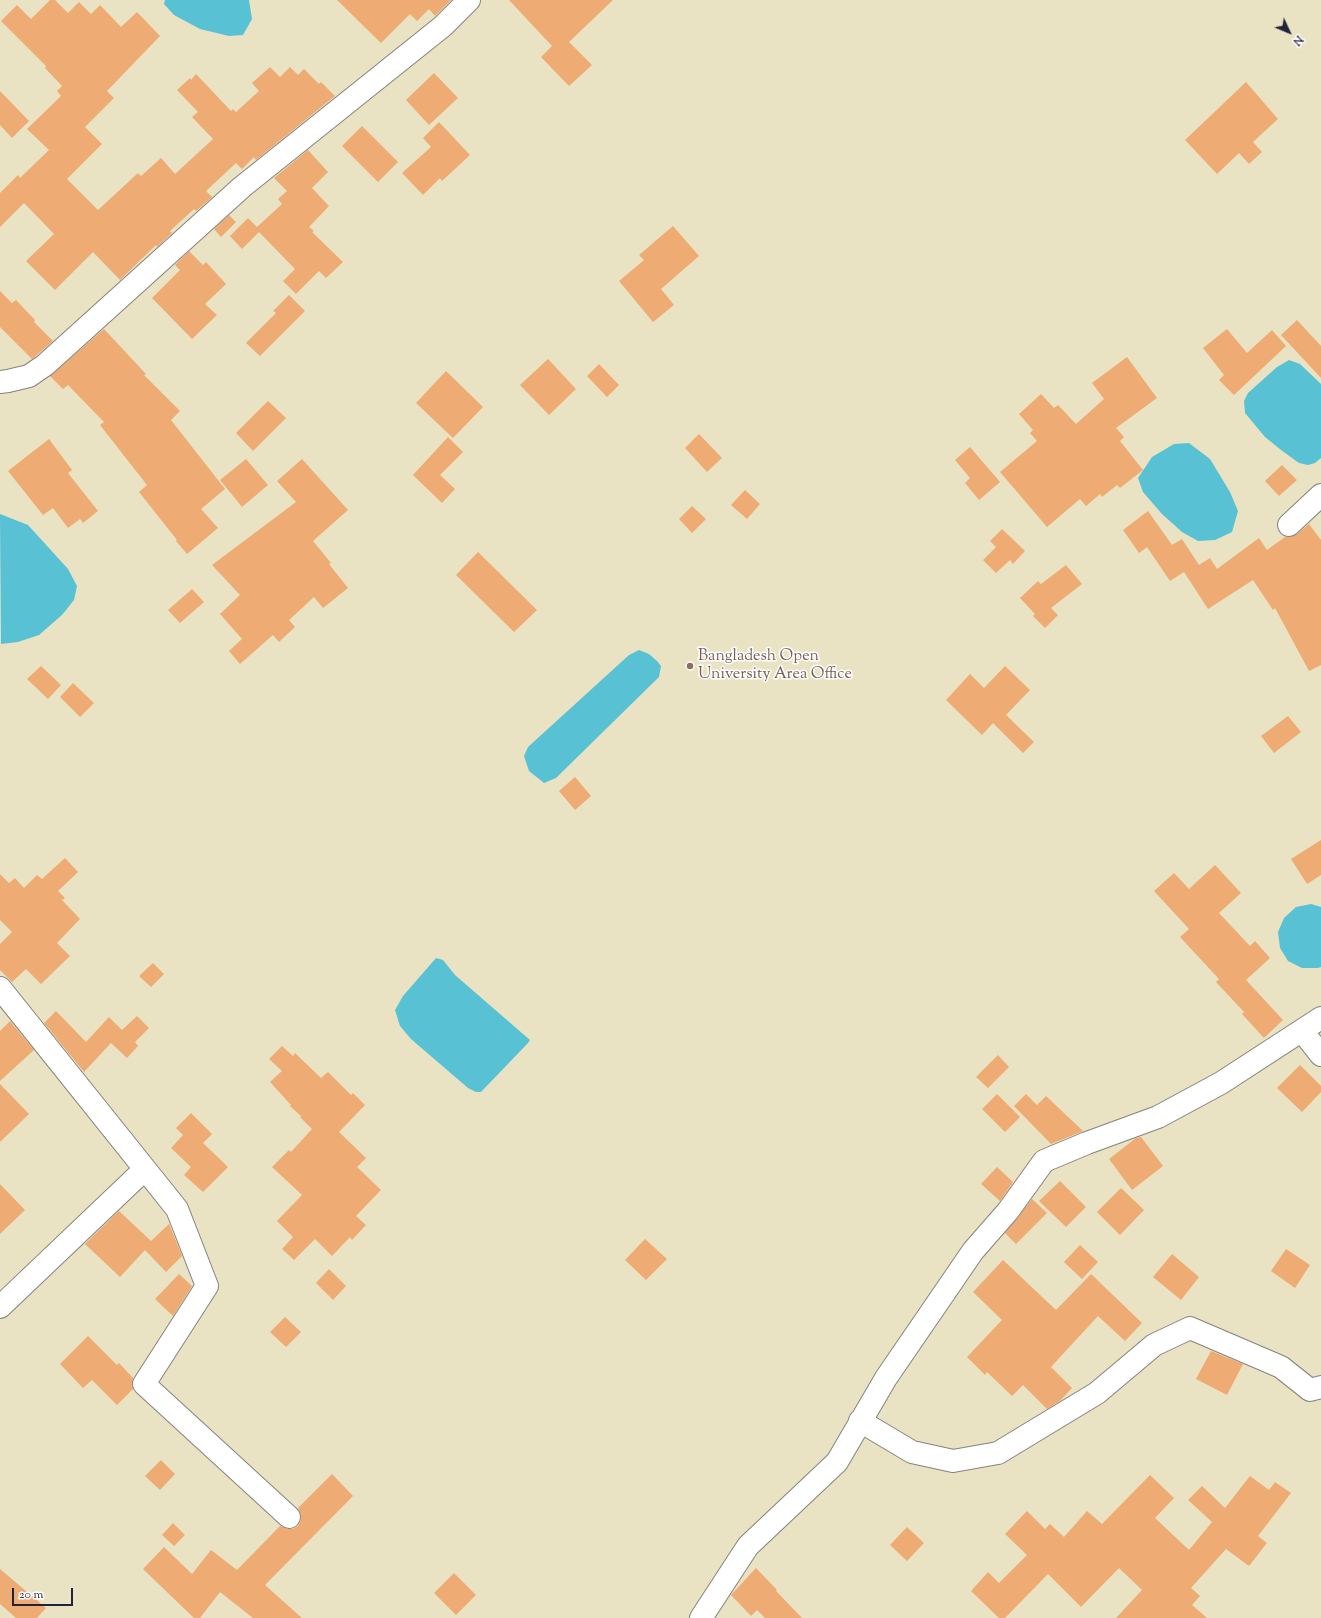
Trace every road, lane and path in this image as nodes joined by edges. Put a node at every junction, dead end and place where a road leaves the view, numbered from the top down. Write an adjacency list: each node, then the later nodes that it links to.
1 (469, 0): 2 (street)
2 (0, 382)
3 (1321, 494): 4 (street)
4 (1289, 524)
5 (0, 988): 9 (street)
6 (1321, 1018): 7 (street)
7 (1302, 1031): 8 (street); 12 (street)
8 (1321, 1055)
9 (145, 1169): 10 (street); 13 (street)
10 (0, 1307)
11 (1317, 1393): 12 (street)
12 (860, 1421): 14 (street)
13 (289, 1517)
14 (701, 1618)

